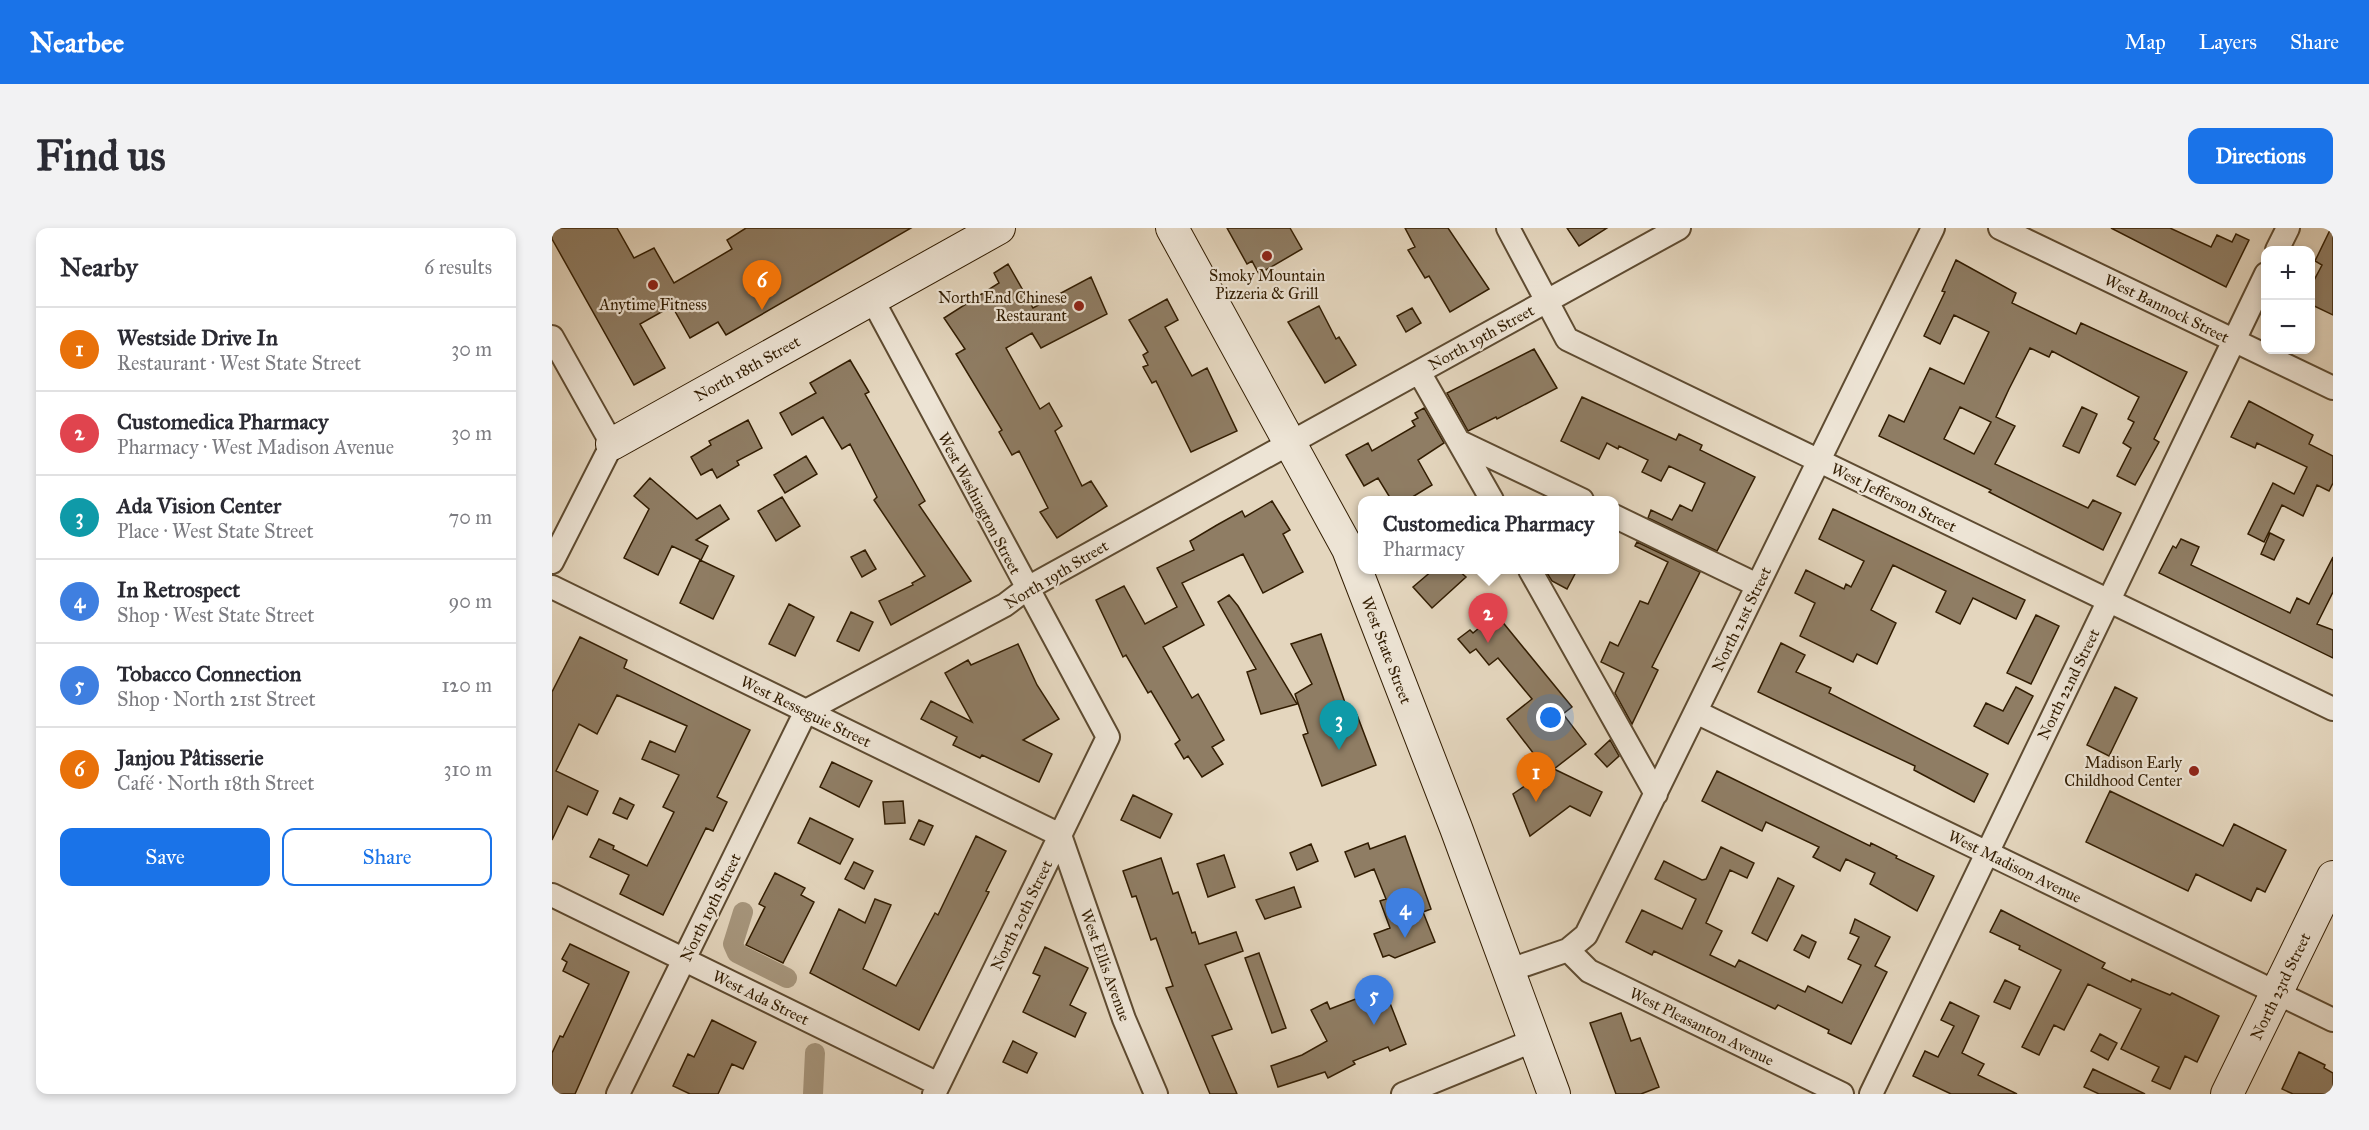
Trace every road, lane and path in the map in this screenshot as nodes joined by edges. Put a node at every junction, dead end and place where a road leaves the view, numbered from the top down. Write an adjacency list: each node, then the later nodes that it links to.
1 (999, 228): 10 (main road, North 18th Street)
2 (1172, 228): 16 (main road, West State Street)
3 (1508, 228): 11 (street, West Jefferson Street)
4 (1679, 228): 11 (street, North 19th Street)
5 (1933, 228): 19 (street, North 21st Street)
6 (2000, 228): 13 (street, West Bannock Street)
7 (2288, 228): 8 (street)
8 (2279, 246)
9 (2261, 283): 13 (street, North 22nd Street)
10 (872, 299): 18 (main road, North 18th Street); 27 (street, West Washington Street)
11 (1546, 301): 14 (street, North 19th Street); 19 (street, West Jefferson Street)
12 (552, 337): 18 (street)
13 (2234, 340): 15 (street, West Bannock Street); 28 (street, North 22nd Street)
14 (1419, 372): 16 (street, North 19th Street); 17 (street)
15 (2333, 388)
16 (1290, 442): 27 (street, North 19th Street); 40 (main road, West State Street)
17 (1460, 442): 20 (street); 21 (street)
18 (612, 444): 23 (street)
19 (1817, 460): 25 (street, North 21st Street); 28 (street, West Jefferson Street)
20 (1489, 496)
21 (1572, 496)
22 (1619, 518): 25 (street)
23 (552, 562)
24 (1532, 574): 33 (street)
25 (1757, 585): 31 (street, North 21st Street)
26 (552, 587): 30 (street, West Resseguie Street)
27 (1026, 589): 30 (street, North 19th Street); 32 (street, West Washington Street)
28 (2109, 601): 29 (street, West Jefferson Street); 35 (street, North 22nd Street)
29 (2333, 710)
30 (806, 711): 34 (street, West Resseguie Street); 39 (street, North 19th Street)
31 (1696, 712): 33 (street, North 21st Street); 35 (street, West Madison Avenue)
32 (1108, 737): 34 (street, North 20th Street)
33 (1656, 794): 38 (street, North 21st Street)
34 (1060, 835): 44 (street, North 20th Street); 46 (street, West Ellis Avenue)
35 (1987, 853): 41 (street, West Madison Avenue); 50 (street, North 22nd Street)
36 (2333, 877): 41 (main road, North 23rd Street)
37 (552, 895): 39 (street, West Ada Street)
38 (1568, 950): 40 (street, North 21st Street); 49 (street, West Pleasanton Avenue)
39 (684, 959): 44 (street, West Ada Street); 45 (street, North 19th Street)
40 (1510, 970): 43 (main road, West State Street)
41 (2276, 993): 42 (street, West Madison Avenue); 51 (main road, North 23rd Street)
42 (2333, 1020)
43 (1534, 1040): 47 (street); 48 (main road, West State Street)
44 (936, 1089)
45 (618, 1094)
46 (1156, 1094)
47 (1403, 1094)
48 (1554, 1094)
49 (1842, 1094)
50 (1871, 1094)
51 (2227, 1094)

